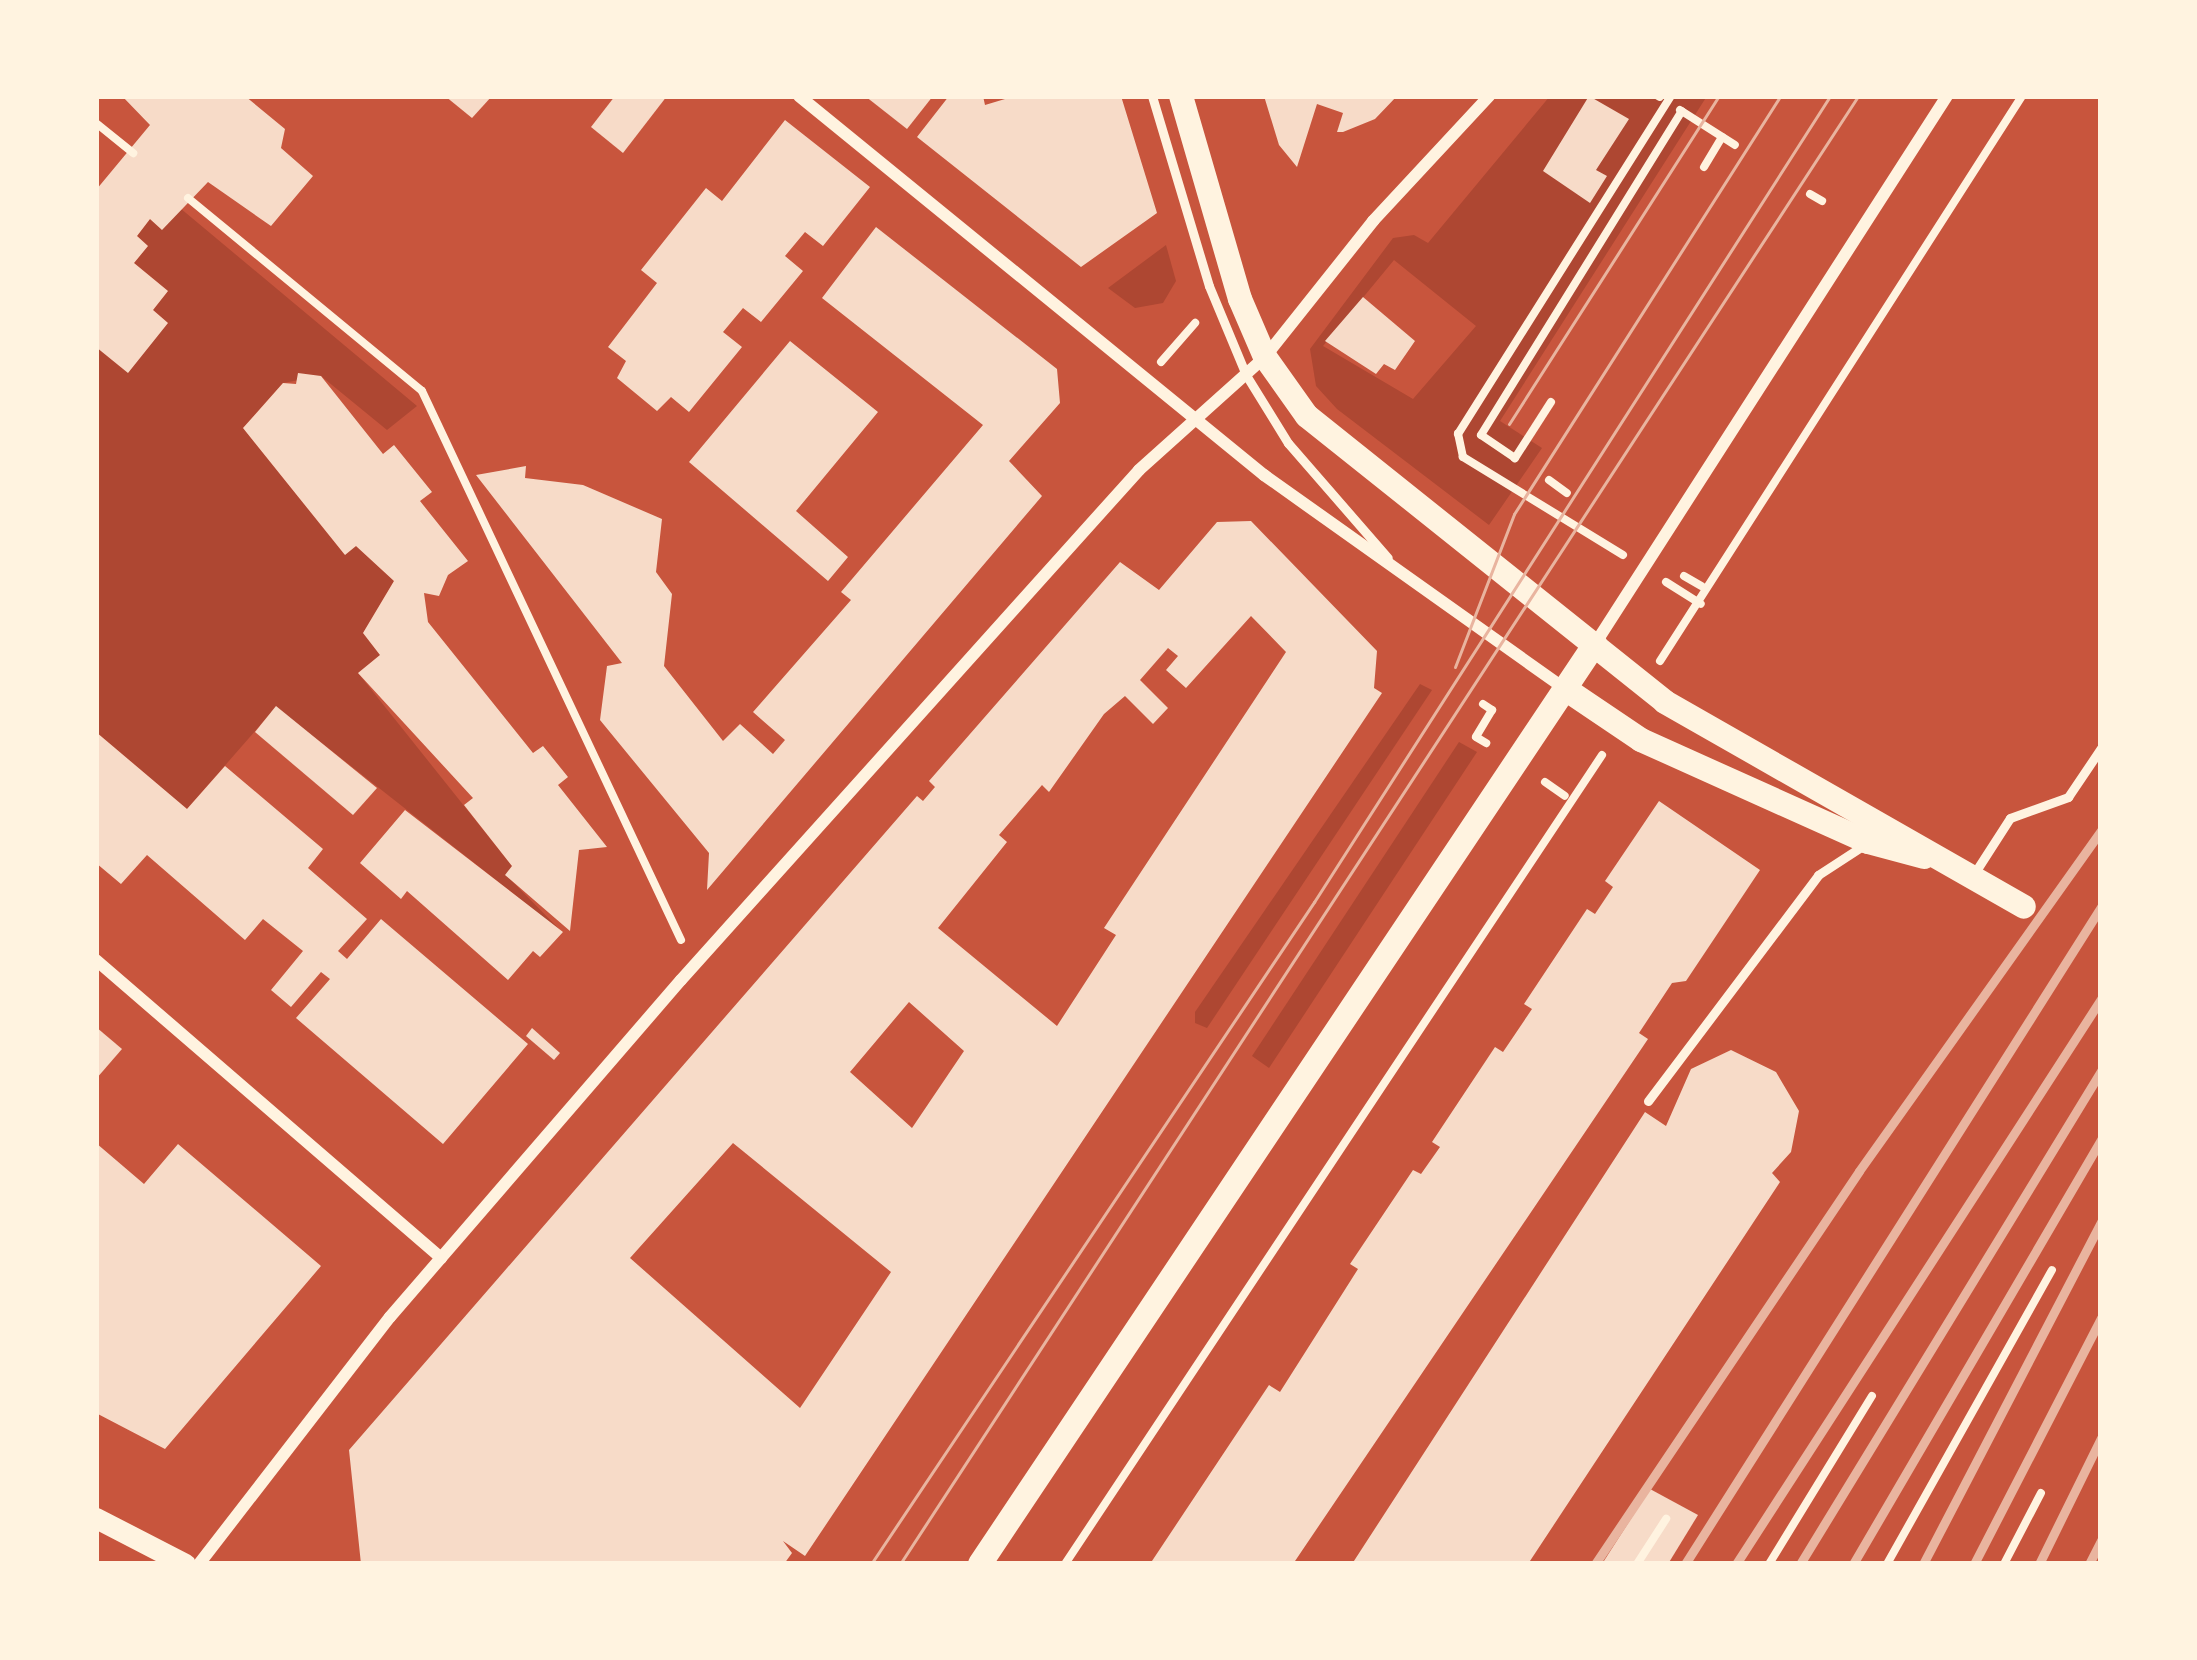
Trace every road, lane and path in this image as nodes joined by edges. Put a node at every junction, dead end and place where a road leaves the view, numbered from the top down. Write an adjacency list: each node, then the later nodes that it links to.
1 (799, 96): 19 (street)
2 (1152, 96): 17 (lane)
3 (1181, 96): 16 (main road)
4 (1489, 96): 16 (street)
5 (1671, 96): 23 (path)
6 (1947, 96): 23 (street)
7 (2022, 96): 26 (path)
8 (96, 123): 11 (path)
9 (1722, 137): 10 (path); 12 (path); 18 (path)
10 (1735, 145)
11 (133, 153)
12 (1703, 167)
13 (1810, 194): 15 (path)
14 (188, 198): 40 (path)
15 (1822, 202)
16 (1265, 357): 17 (street); 27 (main road)
17 (1246, 375): 19 (street); 22 (lane)
18 (1551, 402)
19 (1194, 419): 22 (street); 40 (street)
20 (1549, 480): 21 (path)
21 (1567, 493)
22 (1395, 566): 29 (street)
23 (1648, 570): 26 (path); 27 (street)
24 (1684, 576): 25 (path)
25 (1701, 586)
26 (1701, 604): 28 (path)
27 (1595, 644): 28 (main road); 29 (main road)
28 (1645, 682): 37 (main road)
29 (1564, 688): 31 (main road); 50 (main road)
30 (1483, 704): 32 (path)
31 (1622, 722): 36 (main road); 51 (path)
32 (1486, 743)
33 (2101, 748): 37 (lane)
34 (1545, 782): 35 (path)
35 (1565, 796)
36 (1868, 842): 37 (main road); 41 (lane)
37 (1962, 870): 38 (main road)
38 (2024, 908)
39 (96, 960): 42 (street)
40 (694, 966): 42 (street)
41 (1648, 1101)
42 (441, 1258): 49 (street)
43 (2052, 1270): 54 (path)
44 (1872, 1396): 53 (path)
45 (2041, 1492): 55 (path)
46 (96, 1518): 48 (street)
47 (1666, 1519): 52 (path)
48 (185, 1564)
49 (199, 1564)
50 (980, 1564)
51 (1065, 1564)
52 (1637, 1564)
53 (1769, 1564)
54 (1887, 1564)
55 (2004, 1564)

